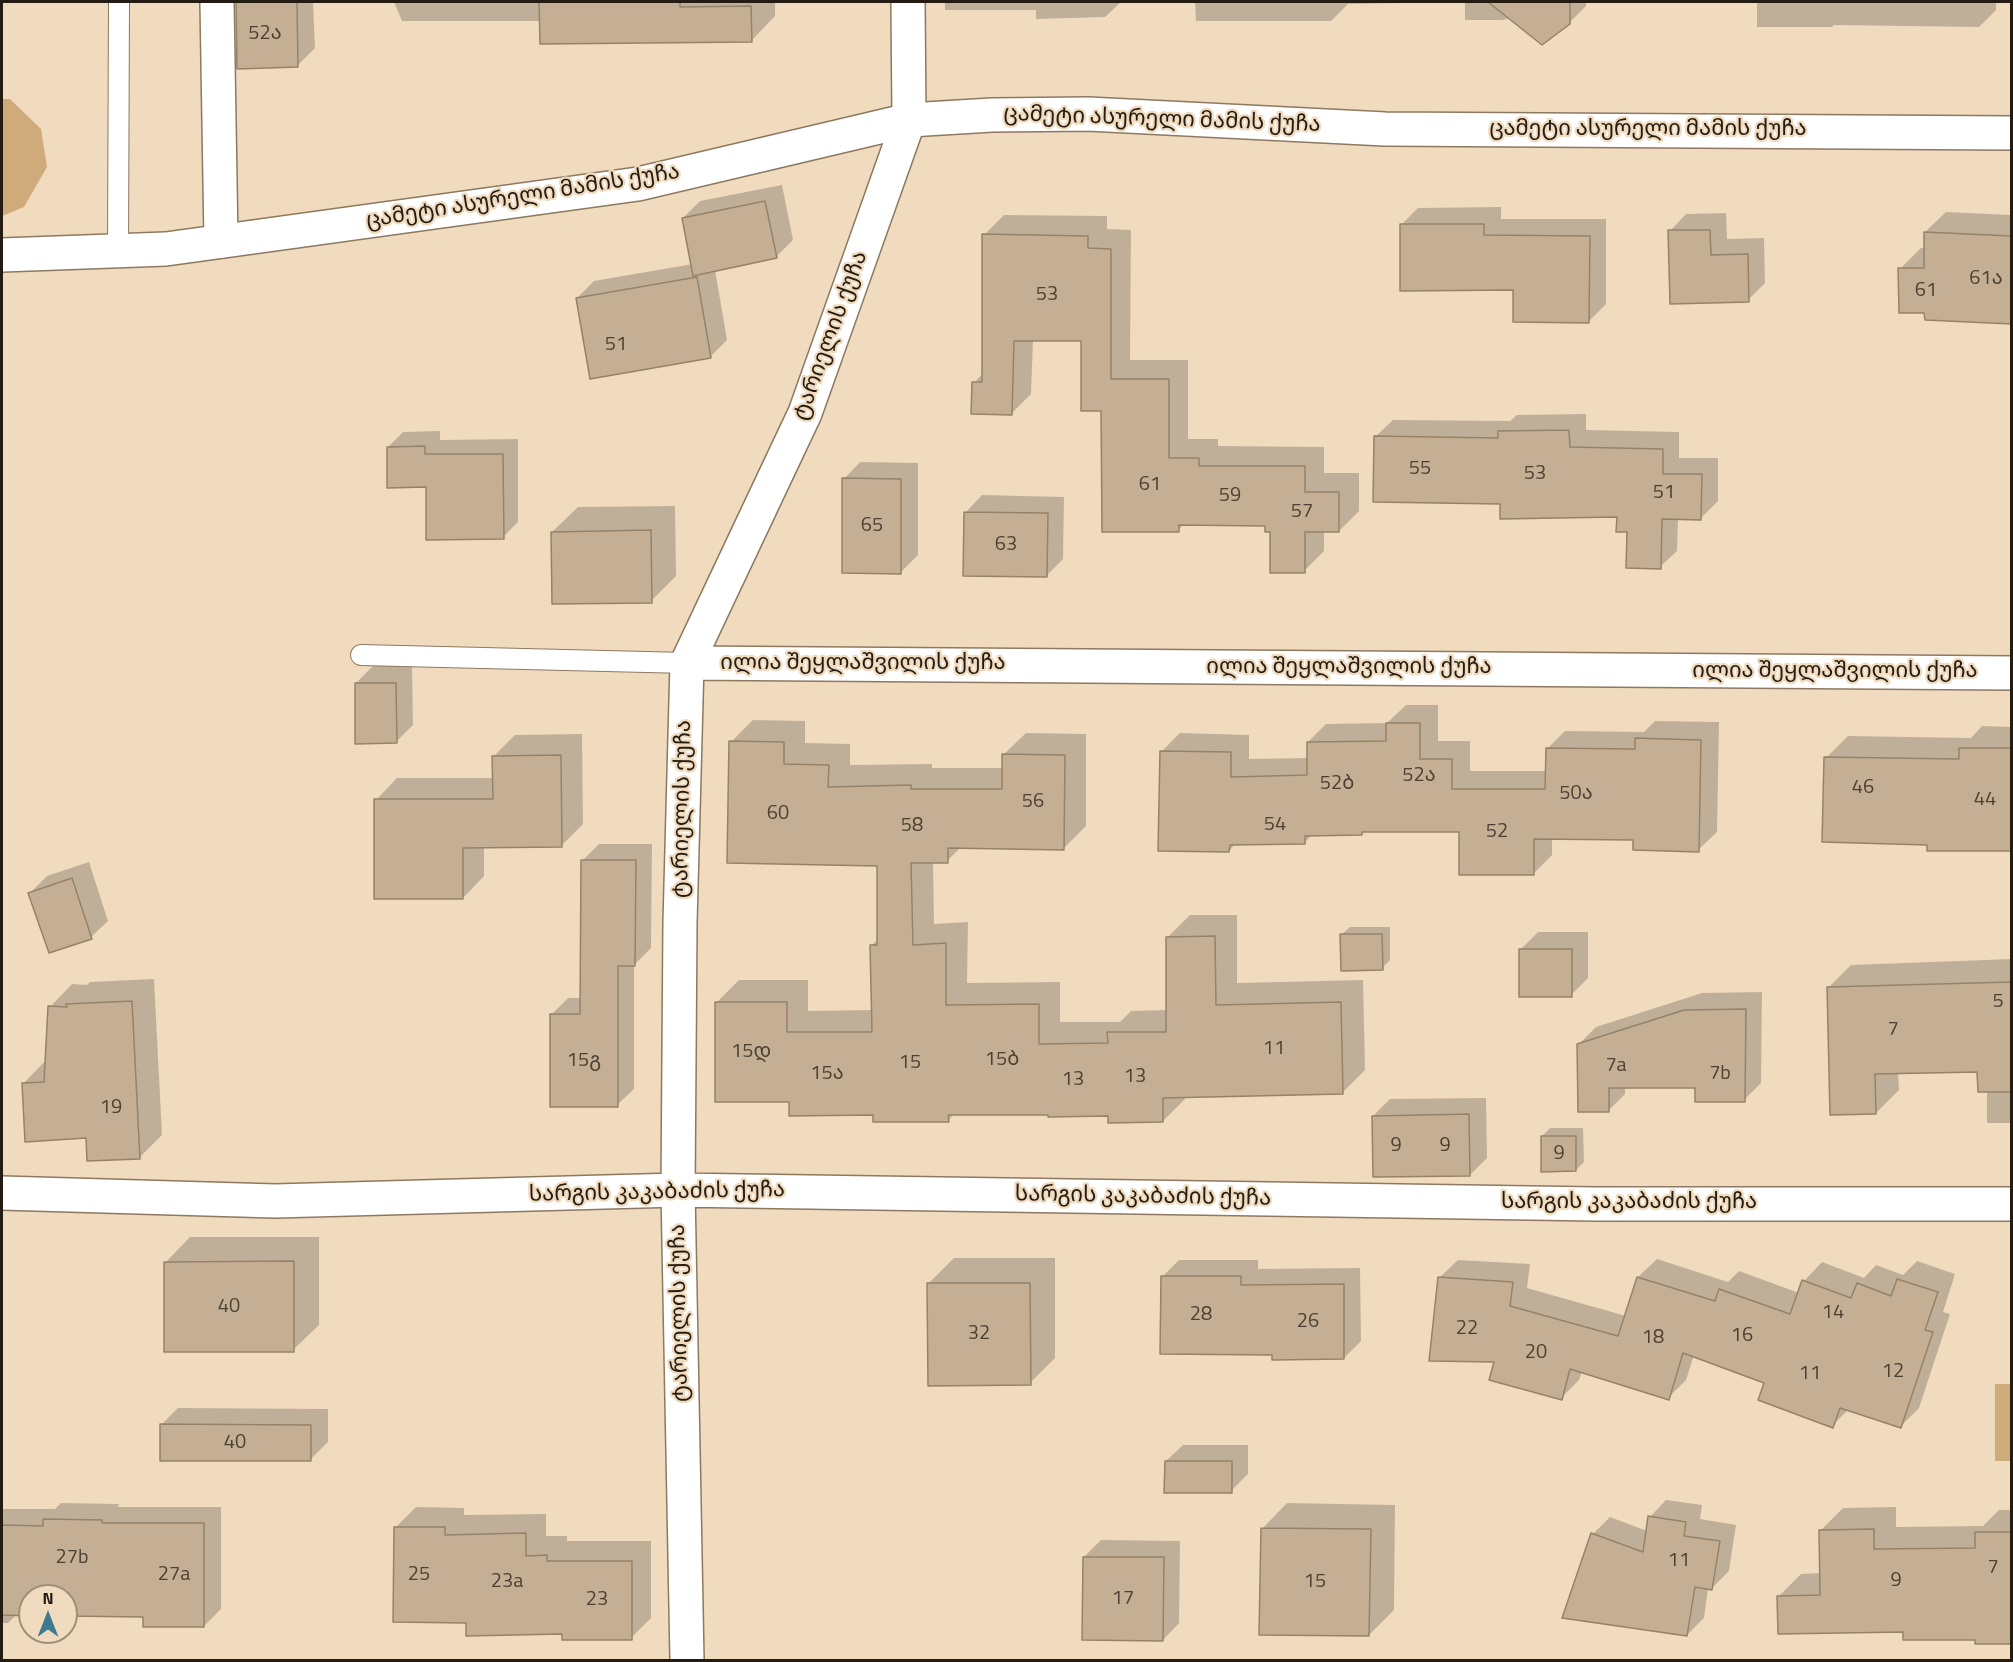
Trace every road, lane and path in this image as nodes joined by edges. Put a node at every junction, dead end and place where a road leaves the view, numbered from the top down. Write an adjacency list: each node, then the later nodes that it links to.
1 (118, 2): 7 (lane)
2 (217, 2): 6 (street)
3 (909, 2): 4 (street, ტარიელის ქუჩა)
4 (909, 120): 5 (street, ცამეტი ასურელი მამის ქუჩა); 6 (street, ცამეტი ასურელი მამის ქუჩა); 10 (street, ტარიელის ქუჩა)
5 (2012, 133)
6 (221, 241): 7 (street, ცამეტი ასურელი მამის ქუჩა)
7 (118, 250): 8 (street, ცამეტი ასურელი მამის ქუჩა)
8 (2, 255)
9 (361, 655): 10 (lane)
10 (687, 663): 11 (street, ილია შეყლაშვილის ქუჩა); 12 (street, ტარიელის ქუჩა)
11 (2012, 673)
12 (678, 1190): 13 (street, სარგის კაკაბაძის ქუჩა); 14 (street, სარგის კაკაბაძის ქუჩა); 15 (street, ტარიელის ქუჩა)
13 (2, 1193)
14 (2012, 1204)
15 (687, 1660)

